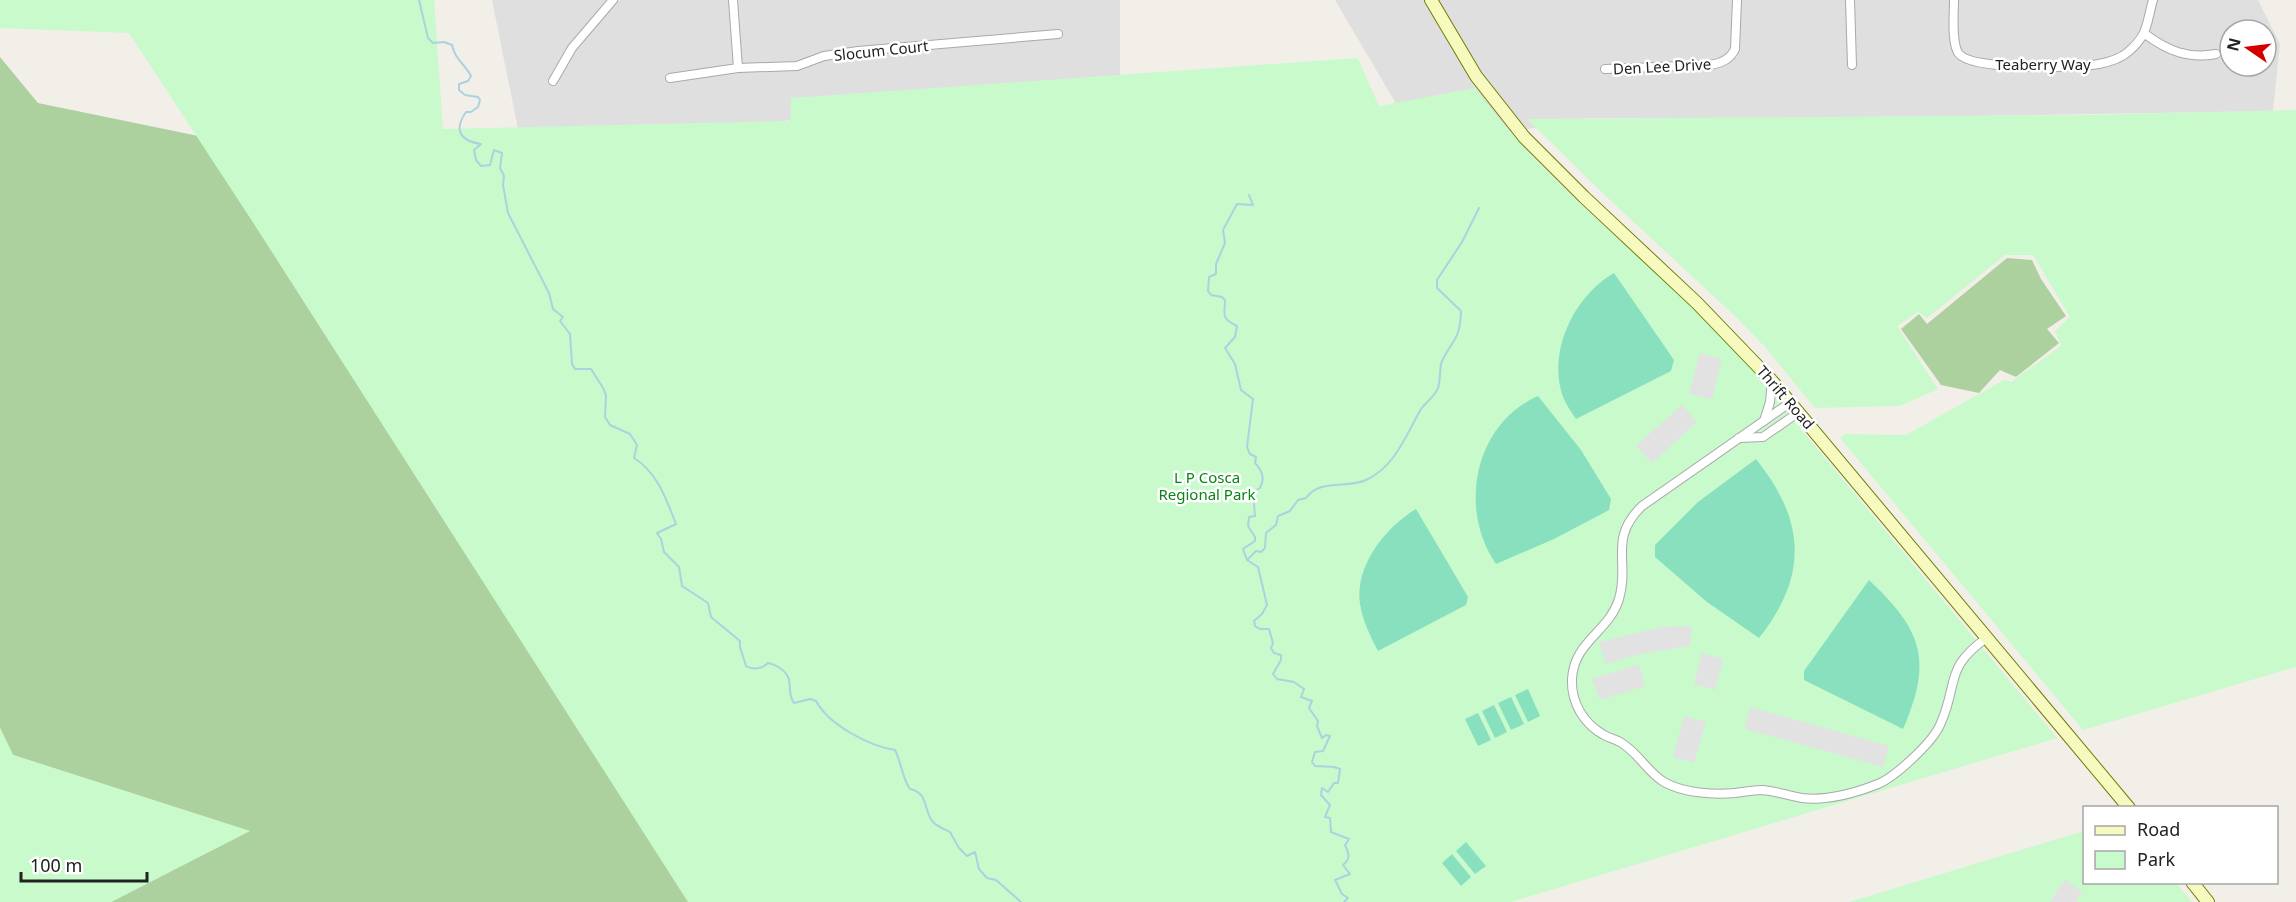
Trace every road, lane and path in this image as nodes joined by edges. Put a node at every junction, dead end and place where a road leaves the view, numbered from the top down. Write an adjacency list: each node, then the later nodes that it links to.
1 (613, 0): 15 (street)
2 (733, 0): 12 (street)
3 (1431, 0): 16 (street, Thrift Road)
4 (1737, 0): 13 (street, Den Lee Drive)
5 (1850, 0): 11 (street)
6 (1954, 0): 9 (street, Teaberry Way)
7 (2153, 0): 9 (street)
8 (1058, 34): 12 (street, Slocum Court)
9 (2145, 34): 10 (street)
10 (2216, 54)
11 (1852, 65)
12 (738, 68): 14 (street, Slocum Court)
13 (1605, 69)
14 (670, 78)
15 (553, 81)
16 (1773, 381): 17 (street, Thrift Road); 18 (street)
17 (1795, 407): 18 (street); 19 (street); 20 (street, Thrift Road)
18 (1764, 421): 19 (street)
19 (1739, 438): 20 (street)
20 (1988, 637): 21 (street, Thrift Road)
21 (2128, 806)
22 (2194, 884): 23 (street)
23 (2208, 902)

